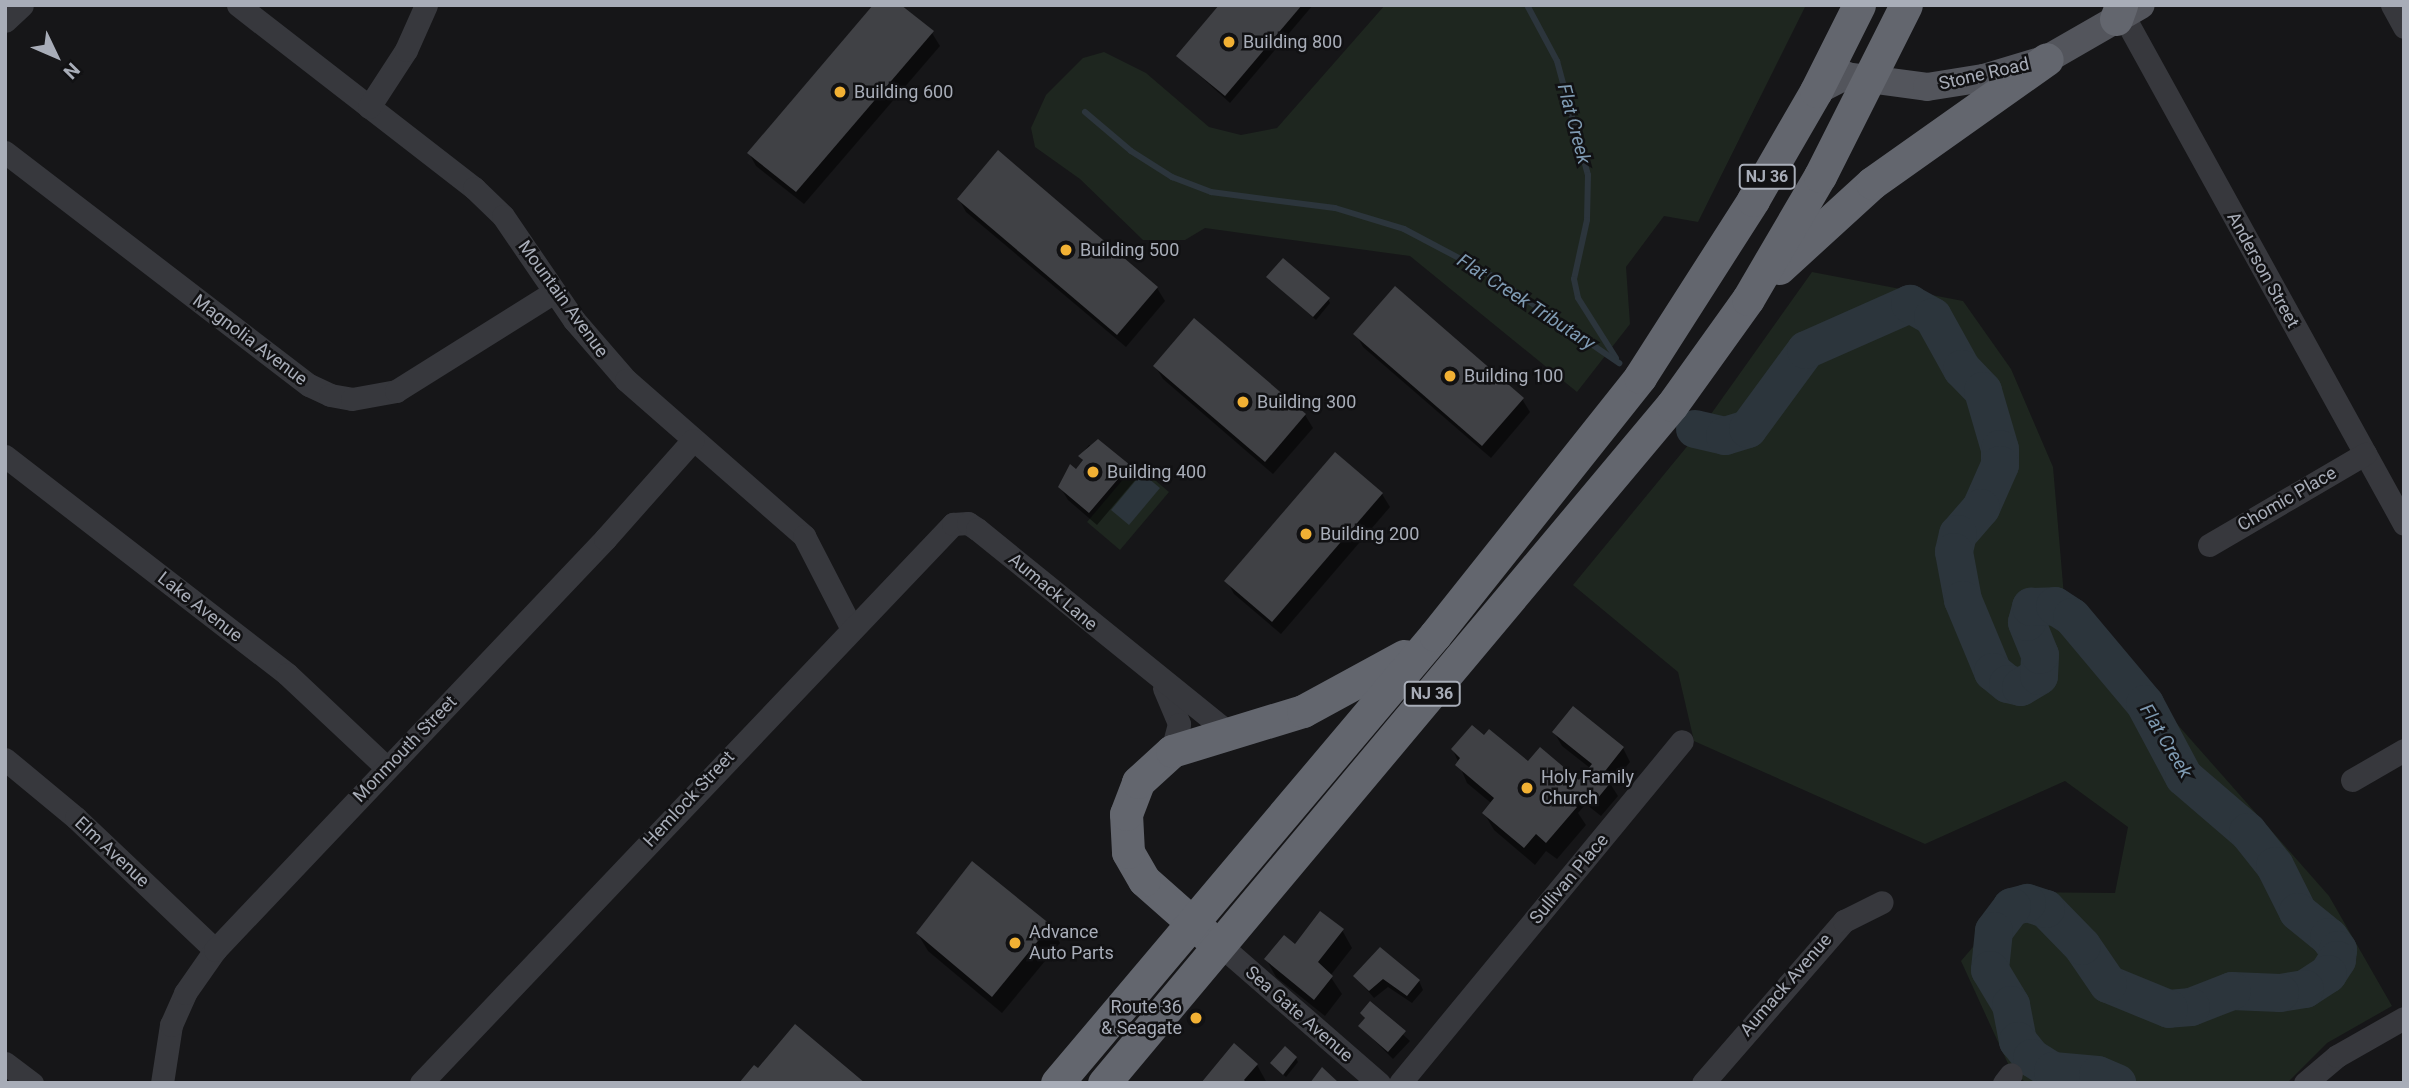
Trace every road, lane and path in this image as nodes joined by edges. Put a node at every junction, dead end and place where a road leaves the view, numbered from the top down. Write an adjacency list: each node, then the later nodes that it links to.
1 (22, 5): 8 (street)
2 (237, 5): 13 (street, Mountain Avenue)
3 (426, 5): 13 (street)
4 (1859, 5): 12 (highway, NJ 36)
5 (1906, 5): 11 (highway, NJ 36)
6 (2392, 5): 9 (street)
7 (2125, 11): 10 (main road, Stone Road); 18 (street, Anderson Street)
8 (5, 21)
9 (2404, 27)
10 (2047, 59): 11 (main road, Stone Road); 16 (highway)
11 (1873, 78): 12 (main road, Stone Road); 16 (highway, NJ 36)
12 (1816, 91): 24 (highway, NJ 36)
13 (369, 107): 15 (street, Mountain Avenue)
14 (5, 152): 15 (street, Magnolia Avenue)
15 (554, 292): 17 (street, Mountain Avenue)
16 (1748, 299): 35 (highway, NJ 36)
17 (694, 440): 23 (street, Mountain Avenue); 31 (street, Monmouth Street)
18 (2365, 454): 21 (street, Anderson Street); 22 (street, Chomic Place)
19 (5, 456): 31 (street, Lake Avenue)
20 (962, 522): 23 (street, Hemlock Street); 25 (street, Aumack Lane)
21 (2404, 524)
22 (2209, 545)
23 (851, 627): 41 (street, Hemlock Street)
24 (1435, 635): 26 (highway); 34 (highway, NJ 36)
25 (1142, 666): 26 (street, Aumack Lane); 29 (street, Aumack Lane)
26 (1230, 734): 29 (highway)
27 (1682, 741): 45 (street, Sullivan Place)
28 (2404, 750): 32 (street)
29 (1172, 751): 34 (highway)
30 (5, 759): 36 (street, Elm Avenue)
31 (387, 768): 36 (street, Monmouth Street)
32 (2352, 780)
33 (1882, 902): 46 (street, Aumack Avenue)
34 (1190, 921): 35 (highway); 42 (highway, NJ 36)
35 (1219, 944): 43 (highway, NJ 36); 44 (street, Sea Gate Avenue)
36 (215, 950): 40 (street, Monmouth Street)
37 (2404, 1018): 47 (street)
38 (5, 1063): 39 (street)
39 (32, 1083)
40 (162, 1083)
41 (421, 1083)
42 (1057, 1083)
43 (1104, 1083)
44 (1379, 1083)
45 (1400, 1083)
46 (1703, 1083)
47 (2305, 1083)

